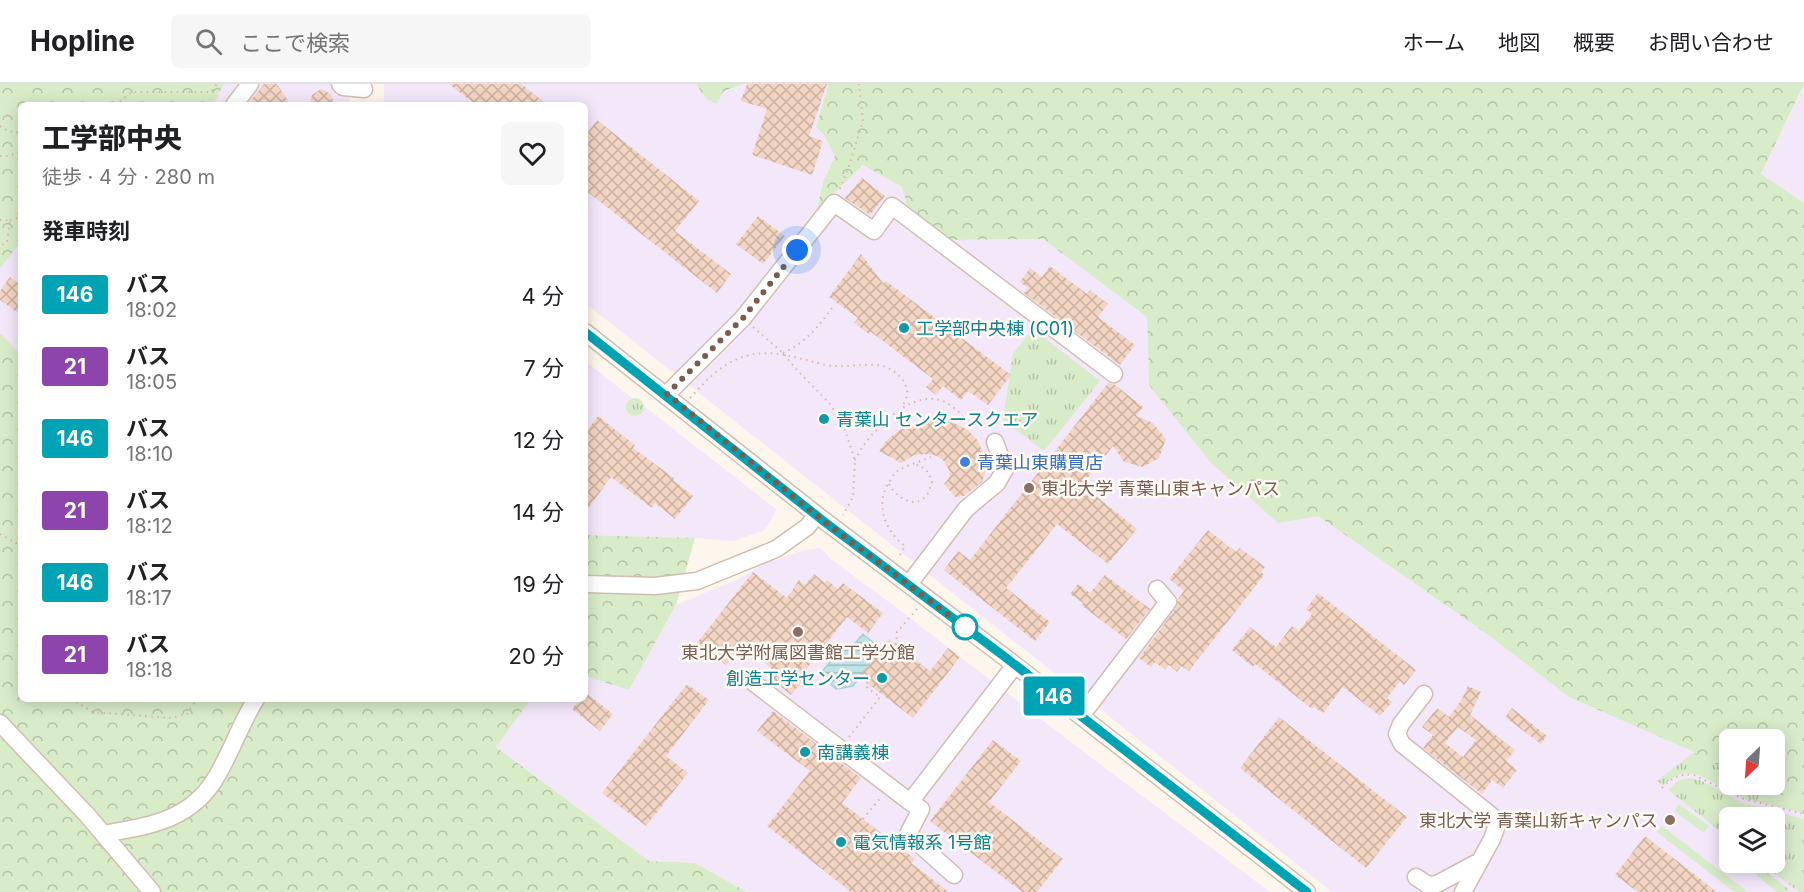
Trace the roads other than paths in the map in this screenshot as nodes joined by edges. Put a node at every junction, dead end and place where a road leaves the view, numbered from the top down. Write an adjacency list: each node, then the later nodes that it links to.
1 (250, 84): 4 (street)
2 (340, 84): 3 (street)
3 (364, 93)
4 (236, 102)
5 (588, 334): 7 (street)
6 (1114, 374): 7 (street)
7 (667, 394): 9 (street)
8 (995, 442): 11 (street)
9 (817, 515): 10 (street); 11 (street)
10 (588, 584)
11 (909, 584): 13 (street)
12 (1157, 589): 17 (street)
13 (1015, 665): 17 (street); 19 (street)
14 (750, 680): 19 (street)
15 (1424, 694): 21 (street)
16 (254, 702): 20 (street)
17 (1081, 716): 25 (street)
18 (0, 723): 20 (street)
19 (910, 802): 22 (street)
20 (103, 834): 24 (street)
21 (1481, 860): 23 (street); 26 (street)
22 (954, 875)
23 (1416, 877)
24 (152, 892)
25 (1307, 892)
26 (1463, 892)

